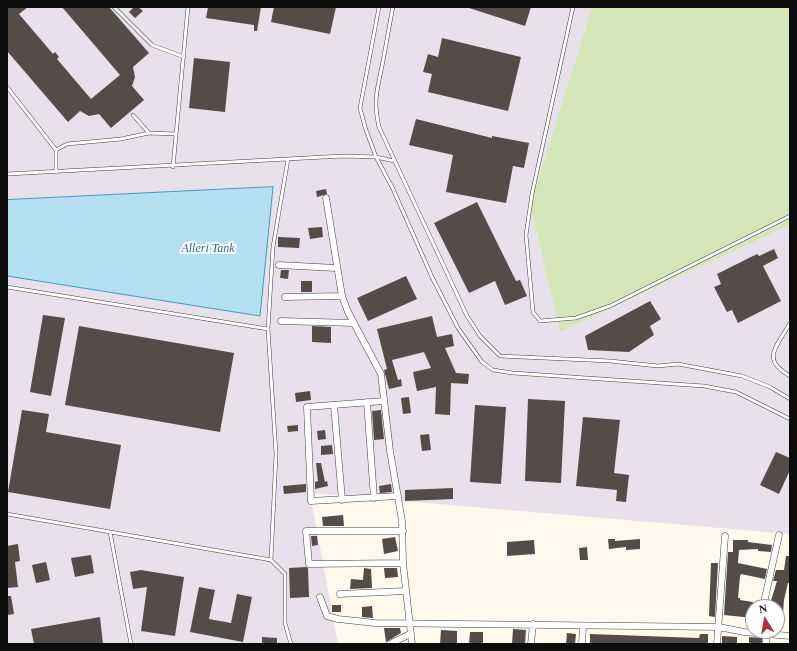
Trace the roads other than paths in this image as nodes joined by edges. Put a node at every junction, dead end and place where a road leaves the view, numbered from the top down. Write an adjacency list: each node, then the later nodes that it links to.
1 (114, 7): 6 (lane)
2 (188, 7): 6 (lane)
3 (379, 7): 12 (lane)
4 (393, 7): 14 (lane)
5 (573, 7): 19 (lane)
6 (184, 57): 10 (lane)
7 (7, 87): 11 (lane)
8 (133, 115): 9 (lane)
9 (149, 133): 10 (lane); 11 (lane)
10 (176, 134): 15 (lane)
11 (56, 150): 16 (lane)
12 (376, 157): 13 (lane); 14 (lane); 34 (lane)
13 (288, 159): 15 (lane); 28 (lane)
14 (394, 161): 30 (lane)
15 (173, 166): 16 (lane)
16 (56, 172): 17 (lane)
17 (7, 174)
18 (326, 198): 21 (street)
19 (790, 216)
20 (279, 266): 21 (street)
21 (336, 268): 23 (street)
22 (7, 287): 28 (lane)
23 (342, 296): 24 (street); 26 (street)
24 (286, 297)
25 (281, 321): 26 (street)
26 (354, 323): 31 (street)
27 (790, 323): 29 (lane)
28 (268, 328): 43 (lane)
29 (790, 376)
30 (790, 399)
31 (384, 401): 32 (street); 35 (street)
32 (367, 402): 33 (street); 36 (street)
33 (334, 405): 37 (street); 37 (street)
34 (790, 419)
35 (398, 496): 36 (street); 39 (street)
36 (374, 498): 37 (street)
37 (342, 500)
38 (7, 514): 40 (lane)
39 (402, 531): 44 (street); 44 (street)
40 (110, 532): 43 (lane); 55 (lane)
41 (779, 535): 48 (street)
42 (725, 536): 52 (street)
43 (271, 560): 56 (lane)
44 (403, 563): 45 (street)
45 (406, 591): 46 (street); 49 (street)
46 (340, 594)
47 (320, 597): 49 (street)
48 (765, 599)
49 (409, 623): 50 (street); 54 (street)
50 (533, 624): 51 (street); 59 (street)
51 (583, 627): 52 (street); 60 (street)
52 (720, 627): 53 (street); 61 (street)
53 (745, 630)
54 (410, 634): 57 (street); 58 (street)
55 (131, 644)
56 (291, 644)
57 (390, 644)
58 (412, 644)
59 (531, 644)
60 (582, 644)
61 (717, 644)

